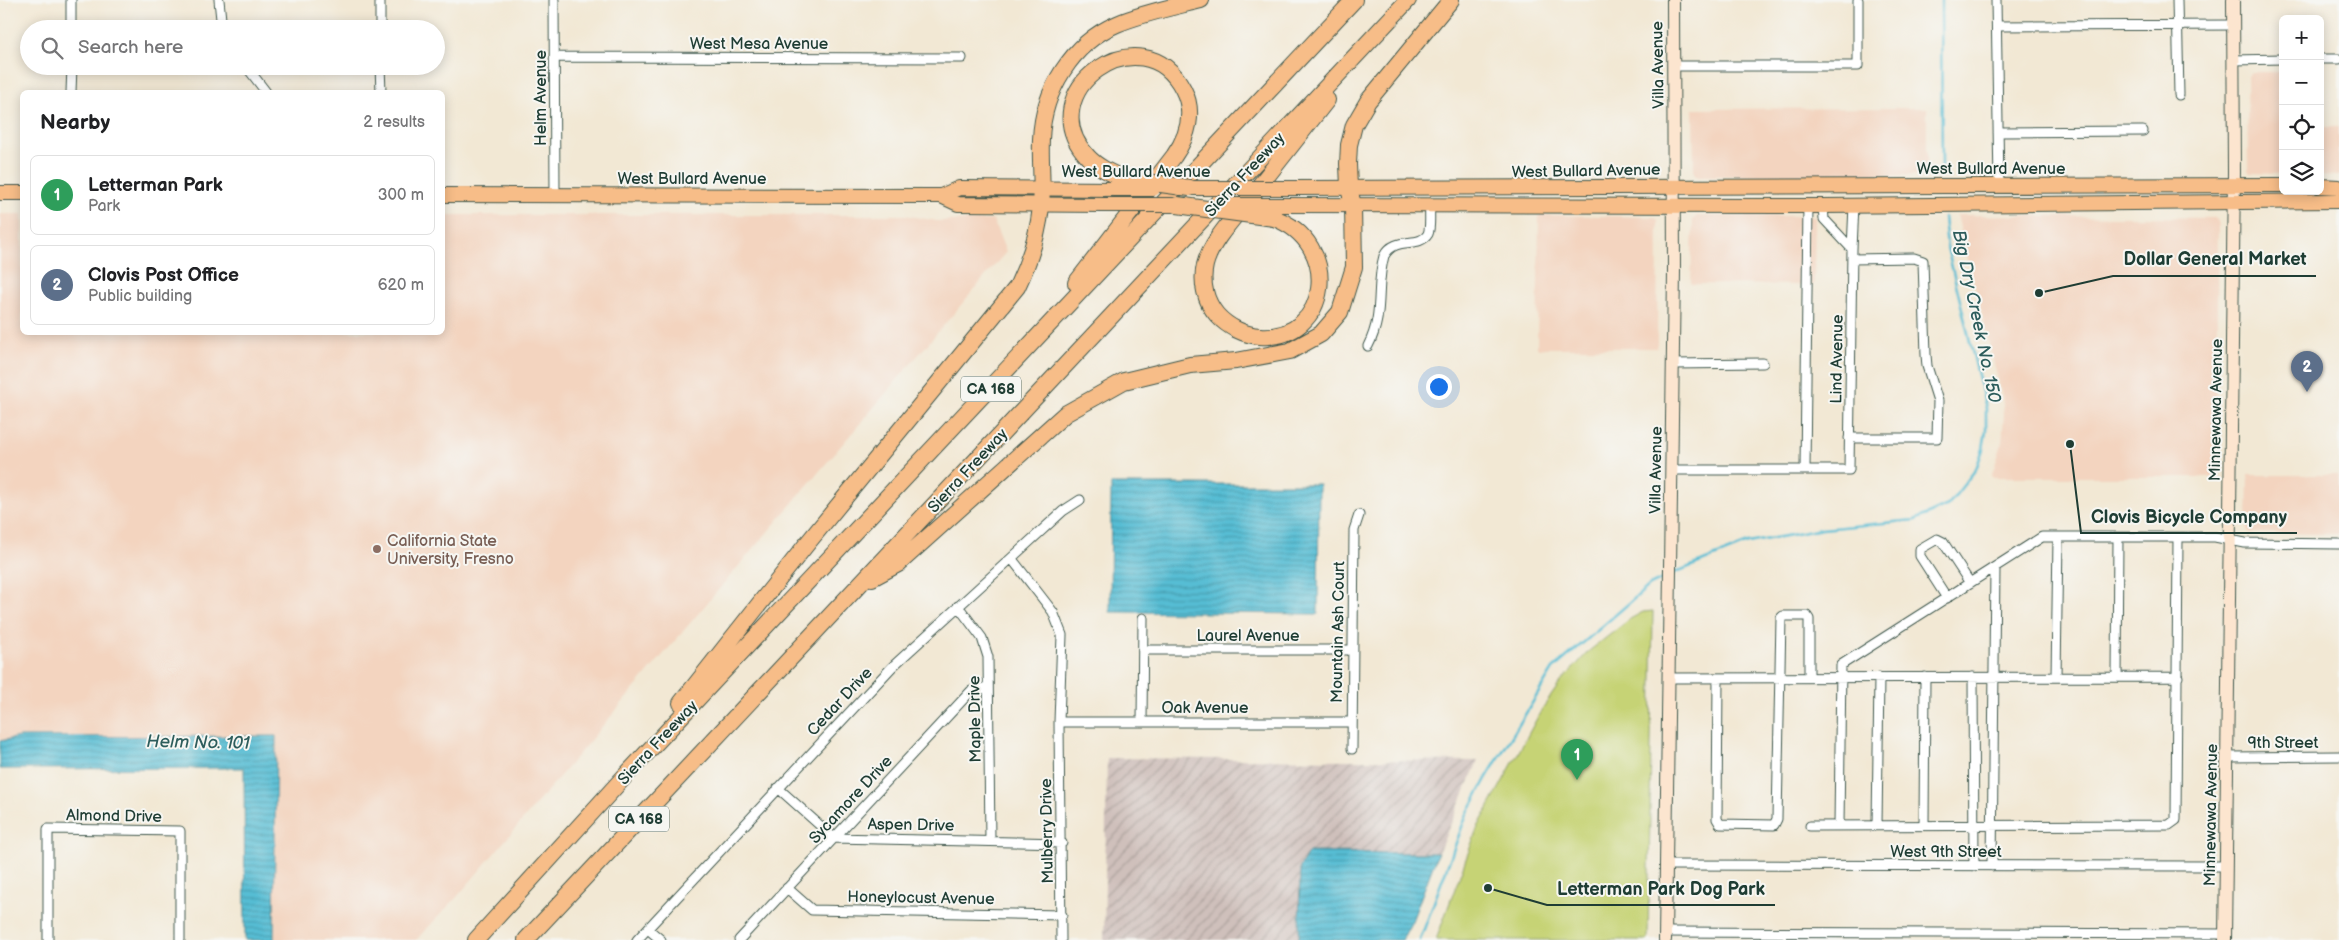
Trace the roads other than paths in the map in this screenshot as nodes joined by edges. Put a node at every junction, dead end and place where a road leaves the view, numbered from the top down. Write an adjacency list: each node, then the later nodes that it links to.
1 (71, 0): 15 (street)
2 (219, 0): 16 (street)
3 (380, 0): 17 (street)
4 (554, 0): 21 (street, Helm Avenue)
5 (1201, 0): 45 (highway)
6 (1354, 0): 71 (highway, Sierra Freeway / CA 168)
7 (1408, 0): 14 (highway, Sierra Freeway / CA 168)
8 (1451, 0): 47 (highway)
9 (1673, 0): 27 (main road, Villa Avenue)
10 (1858, 0): 27 (street)
11 (1996, 0): 20 (street)
12 (2177, 0): 18 (street)
13 (2233, 0): 19 (main road, Minnewawa Avenue)
14 (1391, 18): 66 (highway); 85 (highway, Sierra Freeway / CA 168)
15 (72, 20)
16 (221, 20)
17 (380, 20)
18 (2178, 25): 19 (street); 20 (street); 34 (street)
19 (2233, 25): 25 (main road, Minnewawa Avenue)
20 (1997, 26): 36 (street)
21 (555, 57): 22 (street, West Mesa Avenue); 52 (street, Helm Avenue)
22 (962, 58)
23 (2324, 59): 24 (street)
24 (2339, 59)
25 (2234, 60): 26 (street); 39 (main road, Minnewawa Avenue)
26 (2279, 60)
27 (1673, 66): 43 (main road, Villa Avenue)
28 (72, 75): 31 (street)
29 (253, 75): 32 (street)
30 (380, 75): 33 (street)
31 (72, 90)
32 (264, 90)
33 (381, 90)
34 (2179, 95)
35 (2143, 131): 36 (street)
36 (1998, 132): 41 (street)
37 (1121, 184): 45 (main road, West Bullard Avenue); 46 (highway, bridge); 71 (highway)
38 (2172, 185): 39 (main road, West Bullard Avenue); 41 (main road, West Bullard Avenue); 55 (main road)
39 (2234, 185): 40 (main road, West Bullard Avenue); 56 (main road, Minnewawa Avenue)
40 (2279, 185)
41 (1999, 186): 43 (main road, West Bullard Avenue); 59 (main road)
42 (2324, 186): 44 (main road)
43 (1675, 187): 48 (main road, West Bullard Avenue); 57 (main road, Villa Avenue)
44 (2339, 187)
45 (1040, 188): 53 (main road, West Bullard Avenue); 63 (highway)
46 (1190, 188): 47 (main road, West Bullard Avenue, bridge)
47 (1349, 188): 48 (main road, West Bullard Avenue); 61 (highway)
48 (1519, 188): 64 (main road)
49 (0, 193): 50 (main road)
50 (20, 193)
51 (445, 195): 52 (main road, West Bullard Avenue)
52 (555, 195): 53 (main road, West Bullard Avenue)
53 (940, 196): 63 (main road, West Bullard Avenue)
54 (2339, 201): 56 (main road)
55 (2090, 203): 56 (main road); 59 (main road)
56 (2234, 203): 80 (main road, Minnewawa Avenue)
57 (1675, 204): 58 (main road); 64 (main road); 69 (main road, Villa Avenue)
58 (1808, 204): 65 (main road); 74 (street)
59 (1909, 204): 62 (main road)
60 (1177, 205): 63 (main road, West Bullard Avenue, bridge); 66 (highway, bridge)
61 (1354, 205): 64 (main road); 66 (main road); 85 (highway)
62 (1854, 205): 65 (main road); 67 (street, Lind Avenue)
63 (1041, 206): 110 (highway)
64 (1430, 206): 68 (street)
65 (1823, 206): 67 (street)
66 (1277, 212)
67 (1852, 254): 72 (street, Lind Avenue); 72 (street)
68 (1368, 346)
69 (1673, 364): 70 (street); 73 (main road, Villa Avenue)
70 (1763, 364)
71 (1009, 370): 110 (highway, Sierra Freeway / CA 168)
72 (1849, 438): 74 (street, Lind Avenue)
73 (1671, 470): 74 (street); 101 (main road, Villa Avenue)
74 (1806, 470)
75 (1080, 500): 82 (street, Cedar Drive)
76 (1359, 515): 90 (street, Mountain Ash Court)
77 (2058, 537): 78 (street); 83 (street); 98 (street)
78 (2118, 537): 79 (street); 99 (street)
79 (2178, 537): 80 (street); 100 (street)
80 (2230, 540): 81 (street); 109 (main road, Minnewawa Avenue)
81 (2339, 544)
82 (1012, 559): 87 (street, Cedar Drive); 104 (street, Mulberry Drive)
83 (1995, 567): 84 (street); 97 (street)
84 (1970, 583): 86 (street); 86 (street)
85 (859, 585): 135 (highway, Sierra Freeway / CA 168)
86 (1947, 598): 93 (street)
87 (958, 606): 103 (street, Maple Drive); 111 (street, Cedar Drive)
88 (1143, 618): 89 (street)
89 (1143, 650): 90 (street, Laurel Avenue); 105 (street)
90 (1352, 650): 106 (street, Mountain Ash Court)
91 (1780, 677): 92 (street); 92 (street); 102 (street); 102 (street)
92 (1809, 677): 93 (street)
93 (1841, 677): 94 (street); 117 (street)
94 (1879, 677): 95 (street); 112 (street)
95 (1925, 677): 96 (street); 113 (street)
96 (1973, 677): 97 (street); 114 (street)
97 (1993, 677): 98 (street); 115 (street)
98 (2056, 677): 99 (street)
99 (2117, 677): 100 (street)
100 (2178, 677): 115 (street)
101 (1668, 678): 102 (street); 121 (main road, Villa Avenue)
102 (1718, 678)
103 (988, 687): 118 (street, Sycamore Drive); 119 (street, Maple Drive)
104 (1059, 722): 105 (street, Oak Avenue); 120 (street, Mulberry Drive)
105 (1142, 722): 106 (street, Oak Avenue)
106 (1351, 722): 107 (street, Mountain Ash Court)
107 (1352, 749)
108 (2339, 756): 109 (street, 9th Street)
109 (2227, 757): 124 (main road, Minnewawa Avenue)
110 (625, 776): 134 (highway, Sierra Freeway / CA 168)
111 (778, 788): 118 (street); 127 (street, Cedar Drive)
112 (1877, 825): 113 (street); 117 (street)
113 (1924, 825): 114 (street)
114 (1974, 825): 115 (street); 122 (street)
115 (1992, 825): 123 (street)
116 (1810, 826): 117 (street)
117 (1839, 826)
118 (834, 838): 119 (street, Aspen Drive); 125 (street, Sycamore Drive)
119 (990, 841): 120 (street, Aspen Drive)
120 (1062, 843): 126 (street, Mulberry Drive)
121 (1665, 865): 122 (street, West 9th Street); 128 (main road, Villa Avenue)
122 (1974, 866): 123 (street, West 9th Street)
123 (1992, 866): 124 (street, West 9th Street)
124 (2226, 866): 131 (main road, Minnewawa Avenue)
125 (787, 888): 126 (street, Honeylocust Avenue); 138 (street, Sycamore Drive)
126 (1062, 915): 139 (street, Mulberry Drive)
127 (648, 929): 136 (street, Cedar Drive); 137 (street)
128 (1665, 936): 129 (street)
129 (1739, 936): 130 (street)
130 (1862, 936): 131 (street)
131 (2226, 937)
132 (48, 940): 133 (street, Almond Drive)
133 (180, 940)
134 (476, 940)
135 (526, 940)
136 (637, 940)
137 (661, 940)
138 (739, 940)
139 (1061, 940)

